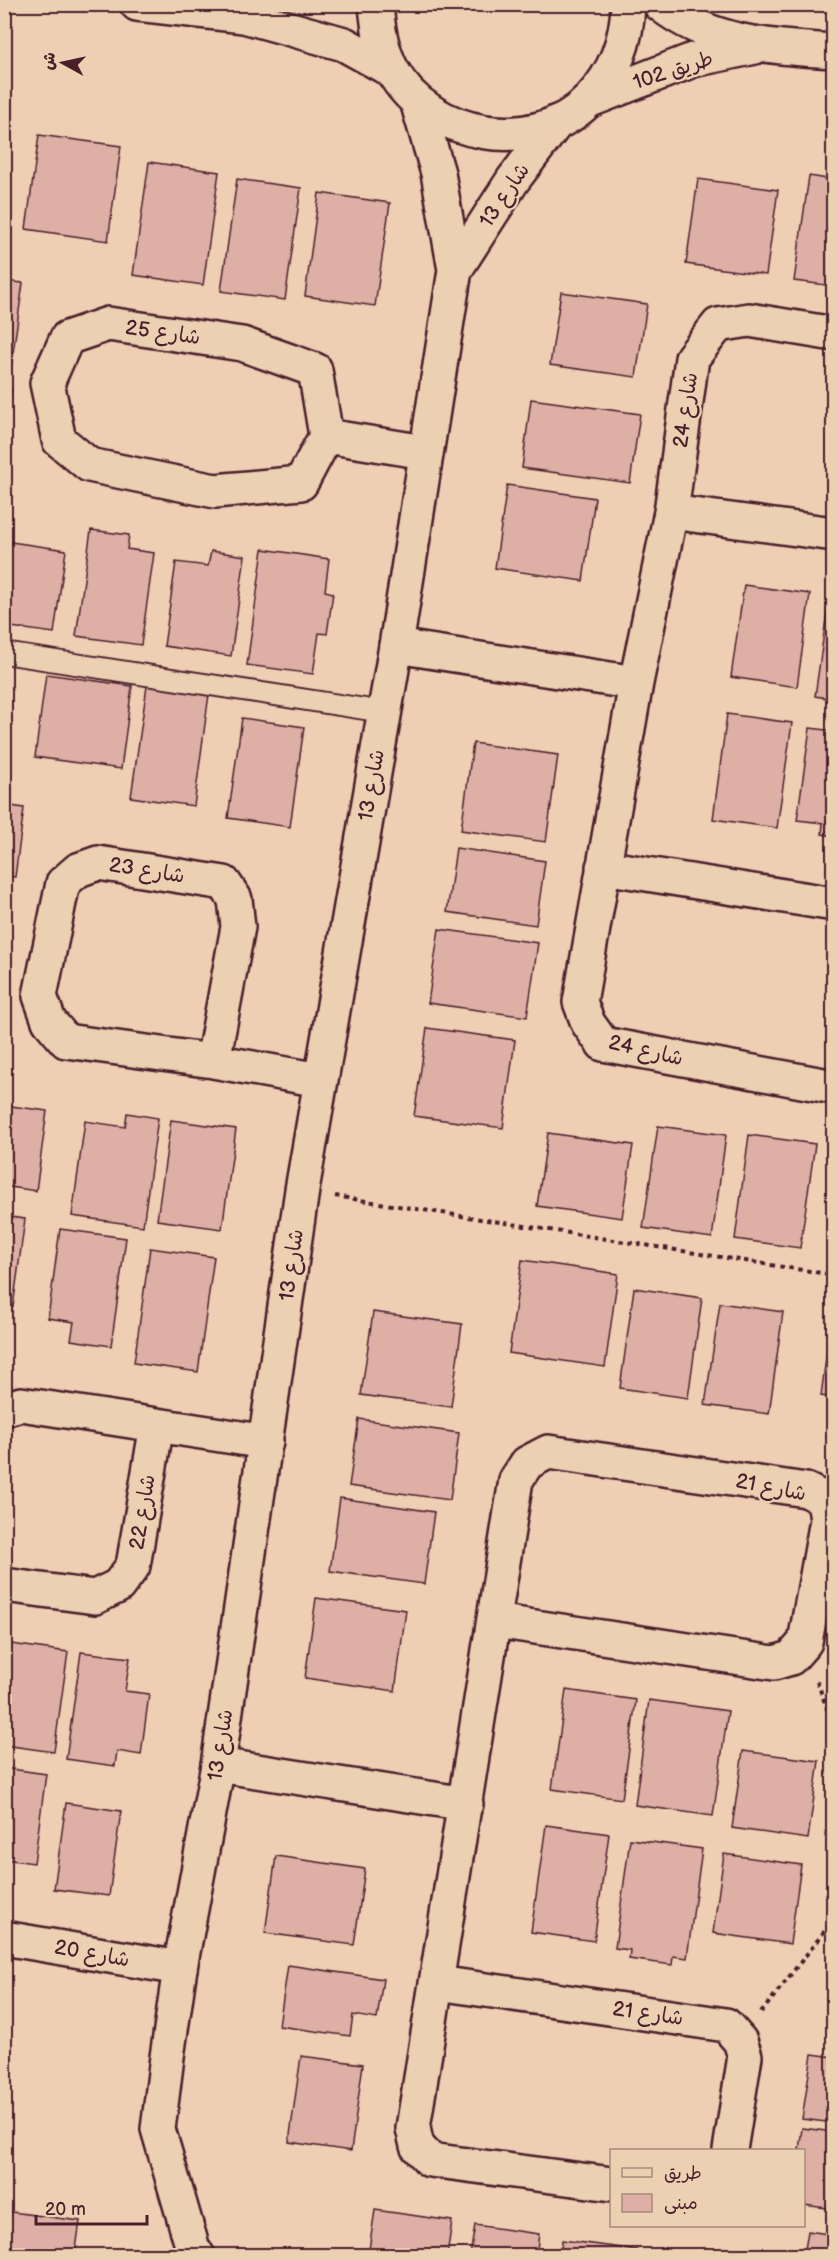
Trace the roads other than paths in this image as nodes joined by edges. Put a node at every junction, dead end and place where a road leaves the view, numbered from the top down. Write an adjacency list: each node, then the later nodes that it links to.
1 (137, 4): 7 (street)
2 (376, 4): 7 (street)
3 (628, 4): 9 (street)
4 (660, 4): 5 (street, طريق 102)
5 (760, 46): 6 (street, طريق 102); 9 (street, طريق 102)
6 (834, 51)
7 (393, 72): 8 (street)
8 (417, 101): 10 (street); 11 (street, شارع 13)
9 (589, 101): 10 (street)
10 (557, 122): 11 (street, شارع 13)
11 (455, 270): 14 (street, شارع 13)
12 (834, 334): 15 (street, شارع 24)
13 (326, 436): 13 (street, شارع 25); 14 (street)
14 (424, 452): 17 (street, شارع 13)
15 (670, 512): 16 (street); 19 (street, شارع 24)
16 (834, 534)
17 (396, 646): 19 (street); 20 (street, شارع 13)
18 (4, 653): 20 (lane)
19 (636, 683): 21 (street, شارع 24)
20 (384, 712): 24 (street, شارع 13)
21 (603, 867): 22 (street); 25 (street, شارع 24)
22 (834, 904)
23 (213, 1061): 23 (street, 23 شارع); 24 (street, 23 شارع)
24 (320, 1080): 28 (street, شارع 13)
25 (834, 1087)
26 (4, 1409): 27 (street)
27 (157, 1425): 28 (street); 29 (street, شارع 22)
28 (266, 1442): 31 (street, شارع 13)
29 (4, 1585)
30 (495, 1621): 30 (street, شارع 21); 32 (street, شارع 21)
31 (218, 1765): 32 (street); 34 (street, شارع 13)
32 (466, 1804): 35 (street, شارع 21)
33 (4, 1938): 34 (street, شارع 20)
34 (180, 1968): 38 (street, شارع 13)
35 (438, 1983): 36 (street, شارع 21); 37 (street, شارع 21)
36 (730, 2149)
37 (610, 2184)
38 (198, 2256)

